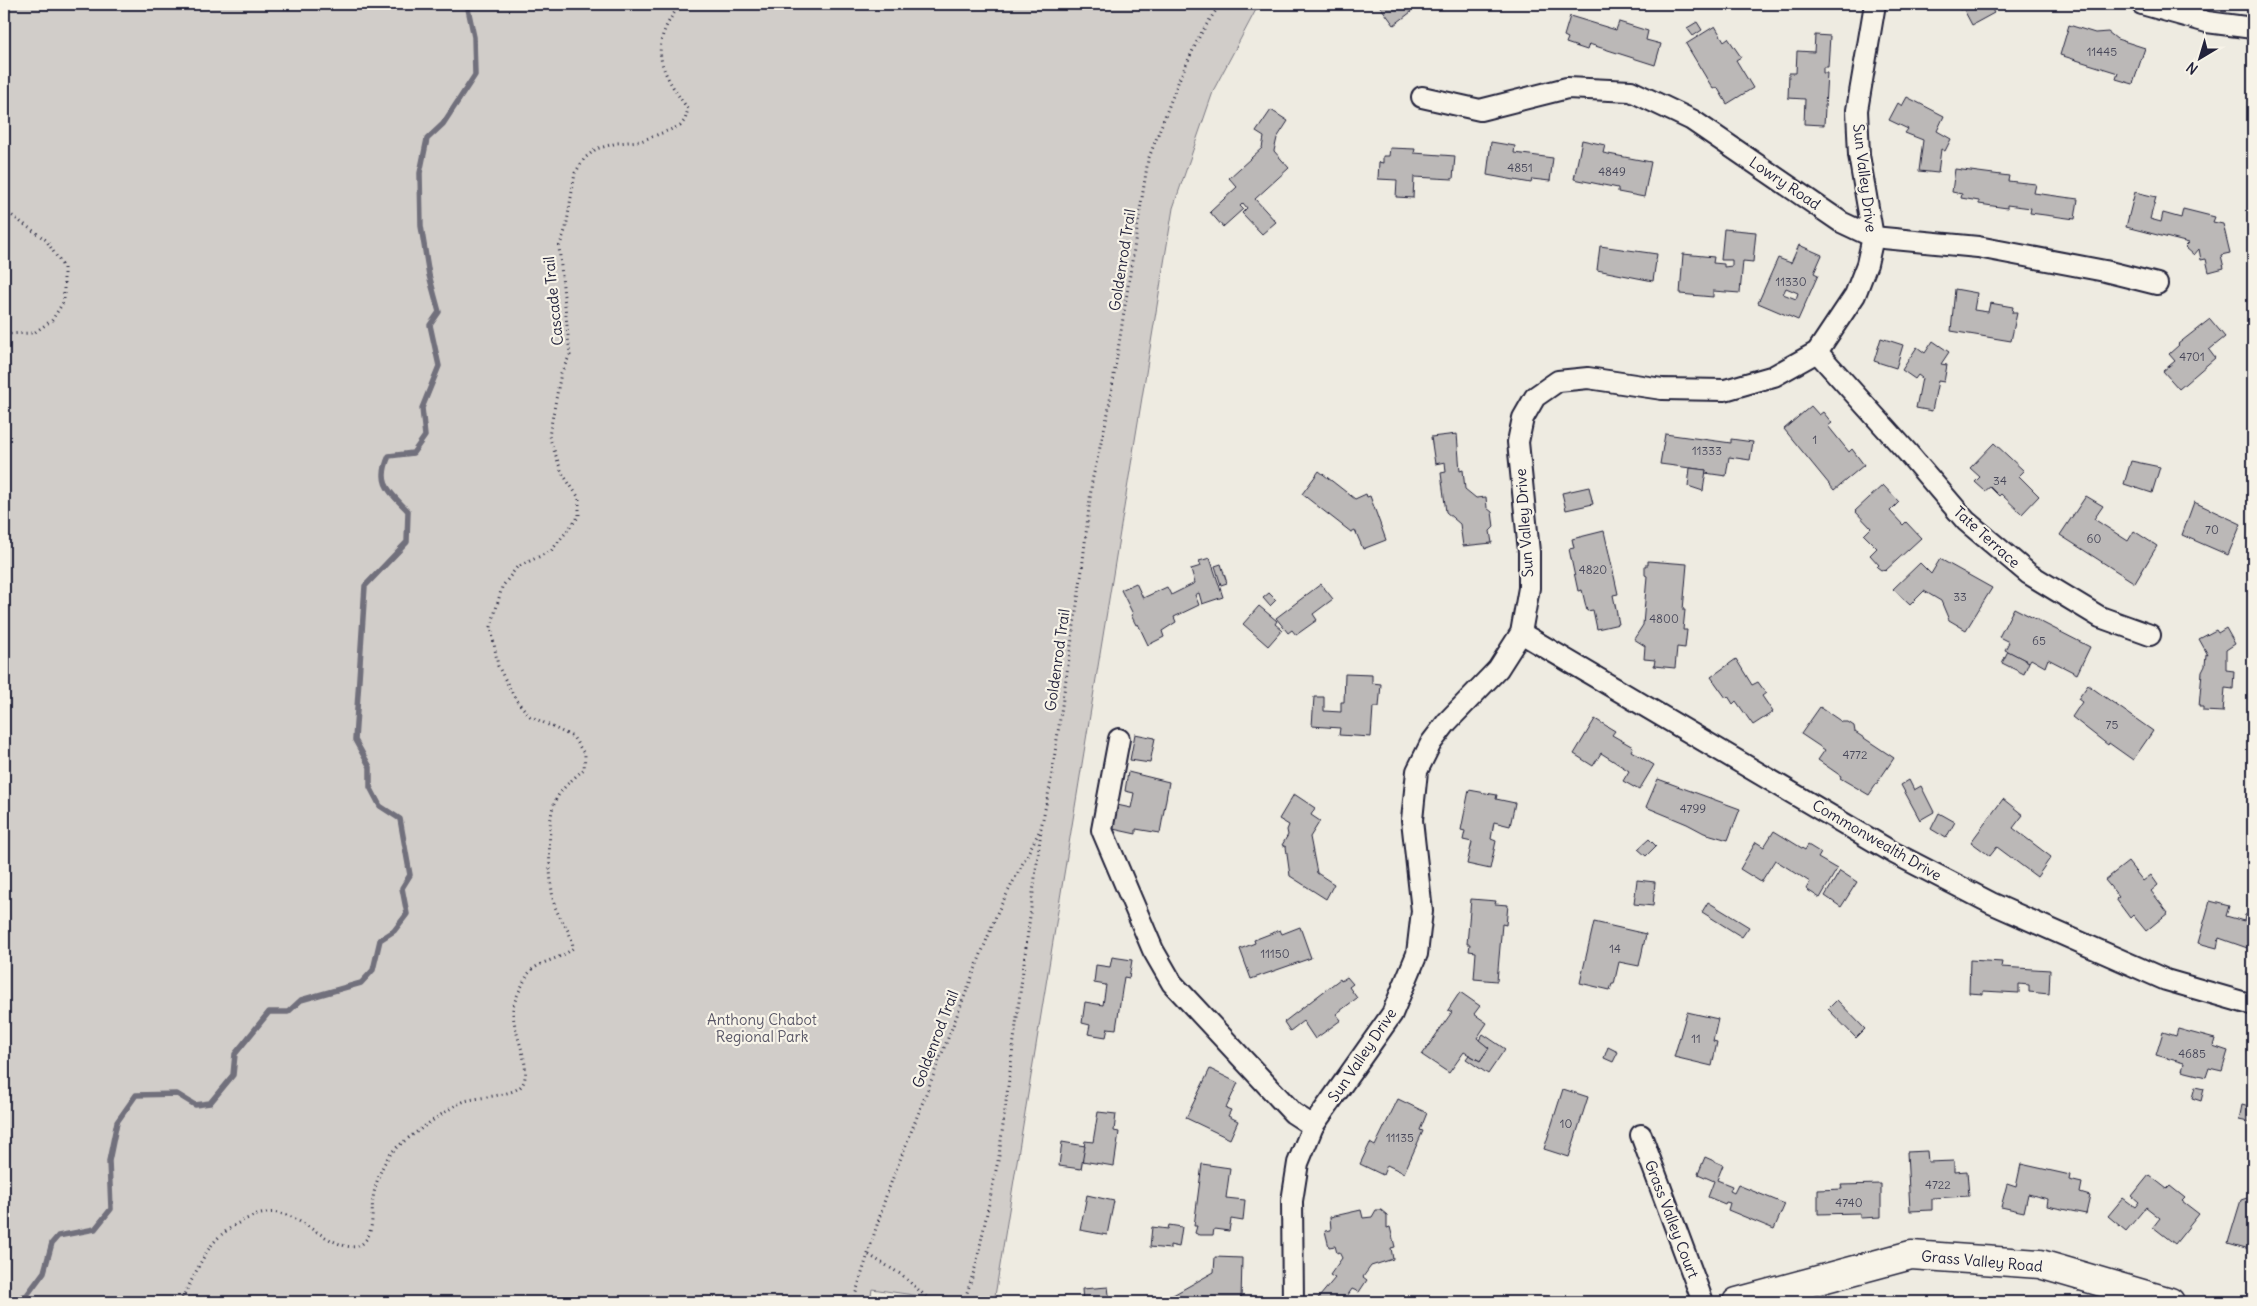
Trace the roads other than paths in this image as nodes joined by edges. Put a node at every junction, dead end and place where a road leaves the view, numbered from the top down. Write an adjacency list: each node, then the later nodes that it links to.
1 (1876, 4): 5 (street, Sun Valley Drive)
2 (2142, 4): 3 (street)
3 (2253, 28)
4 (1422, 97): 5 (street, Lowry Road)
5 (1873, 237): 6 (street, Lowry Road); 7 (street, Sun Valley Drive)
6 (2157, 284)
7 (1817, 352): 8 (street, Sun Valley Drive); 9 (street, Tate Terrace)
8 (1521, 633): 11 (street, Commonwealth Drive); 12 (street, Sun Valley Drive)
9 (2150, 635)
10 (1119, 739): 12 (street)
11 (2253, 1005)
12 (1312, 1126): 14 (street, Sun Valley Drive)
13 (1641, 1135): 15 (street, Grass Valley Court)
14 (1293, 1302)
15 (1703, 1302)
16 (1737, 1302): 17 (main road, Grass Valley Road)
17 (2170, 1302)

